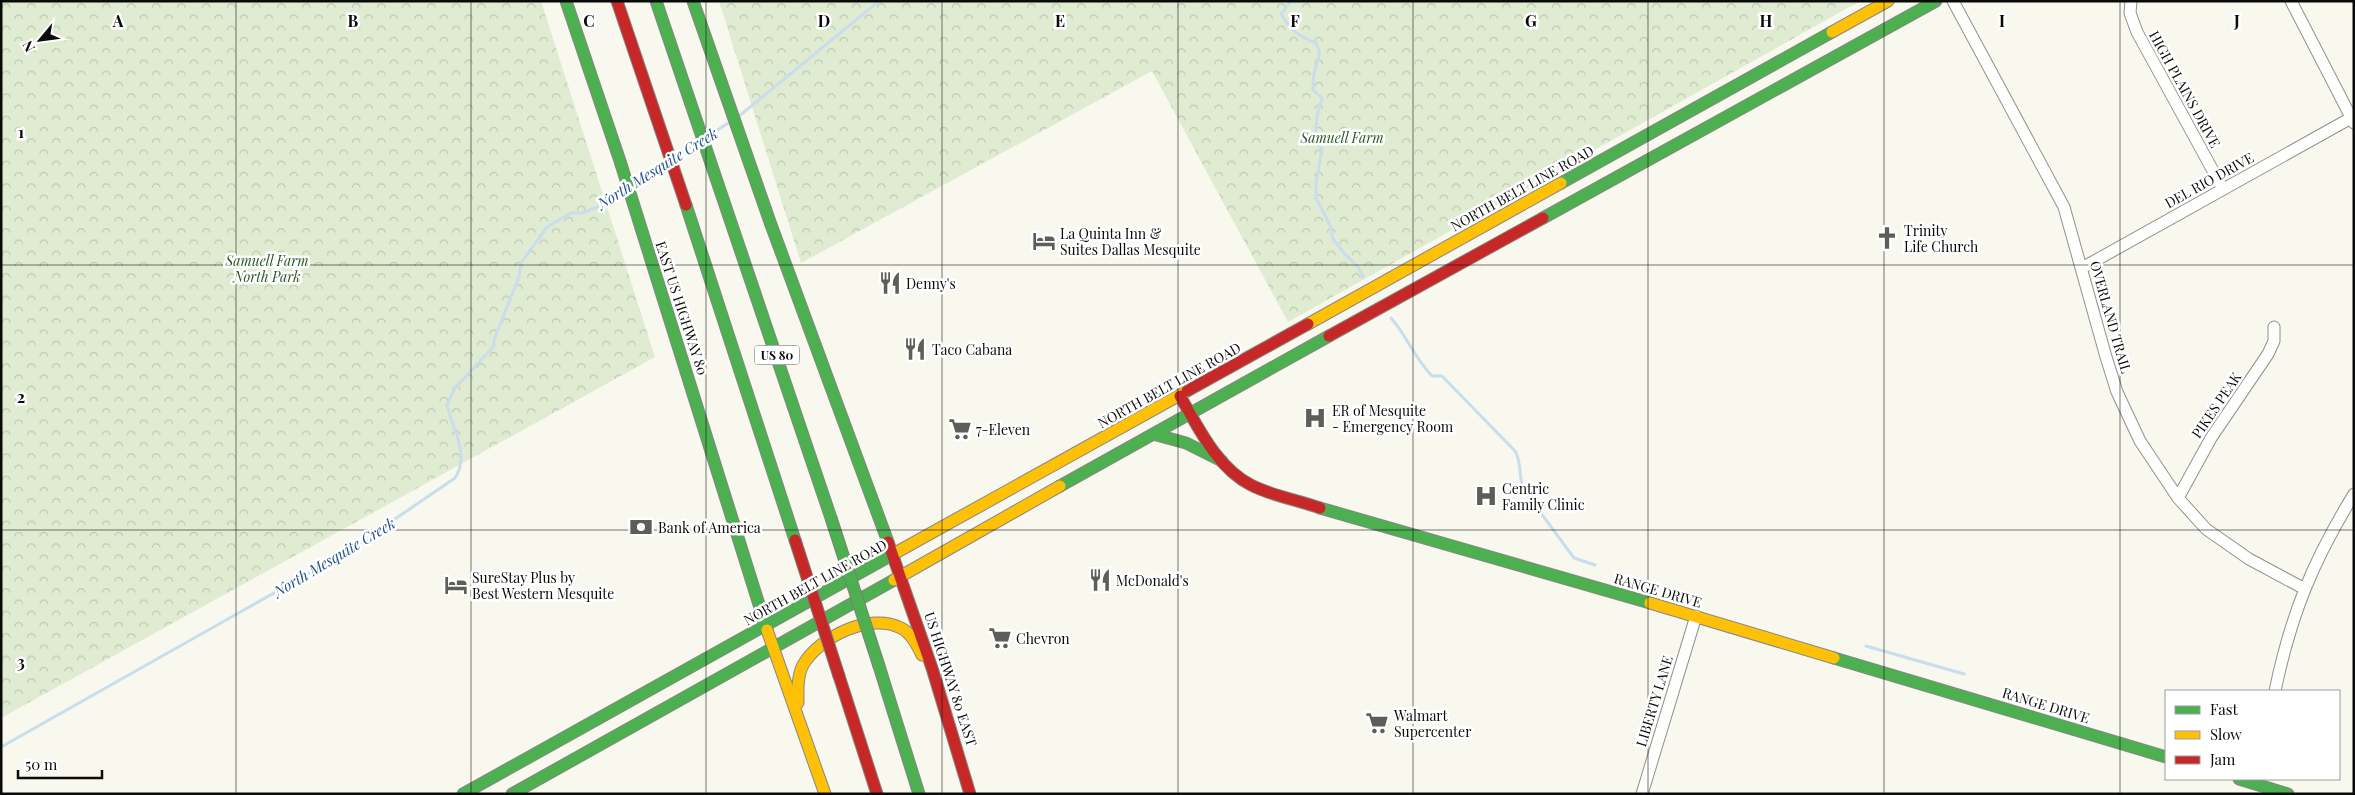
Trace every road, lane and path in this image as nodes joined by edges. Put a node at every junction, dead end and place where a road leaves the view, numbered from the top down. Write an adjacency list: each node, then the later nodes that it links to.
1 (566, 1): 28 (main road, EAST US HIGHWAY 80)
2 (617, 1): 39 (main road, US 80, bridge)
3 (656, 1): 40 (main road, US 80, bridge)
4 (693, 1): 24 (main road)
5 (1888, 1): 12 (main road, NORTH BELT LINE ROAD)
6 (1936, 1): 13 (main road)
7 (1953, 1): 14 (street, OVERLAND TRAIL)
8 (2131, 1): 11 (street, HIGH PLAINS DRIVE)
9 (2291, 1): 10 (street)
10 (2352, 121): 11 (street, DEL RIO DRIVE)
11 (2223, 189): 14 (street, DEL RIO DRIVE)
12 (1538, 196): 13 (main road); 16 (main road, NORTH BELT LINE ROAD)
13 (1550, 215): 17 (main road)
14 (2082, 268): 23 (street, OVERLAND TRAIL)
15 (2274, 327): 23 (street, PIKES PEAK)
16 (1180, 396): 17 (main road, RANGE DRIVE); 20 (main road, NORTH BELT LINE ROAD)
17 (1190, 413): 18 (main road); 19 (main road, RANGE DRIVE)
18 (1153, 434): 19 (main road); 21 (main road)
19 (1222, 461): 27 (main road, RANGE DRIVE)
20 (1047, 470): 21 (main road); 24 (main road, NORTH BELT LINE ROAD)
21 (1056, 488): 25 (main road)
22 (2354, 494): 26 (street)
23 (2178, 498): 26 (street, OVERLAND TRAIL)
24 (894, 555): 25 (main road); 28 (main road, NORTH BELT LINE ROAD)
25 (902, 575): 29 (main road); 30 (main road, US HIGHWAY 80 EAST)
26 (2303, 588): 31 (street)
27 (1696, 616): 33 (main road, RANGE DRIVE); 42 (street, LIBERTY LANE)
28 (766, 626): 29 (main road); 36 (main road, NORTH BELT LINE ROAD)
29 (775, 646): 32 (main road); 37 (main road)
30 (939, 685): 32 (main road); 41 (main road, US HIGHWAY 80 EAST)
31 (2274, 690)
32 (798, 715): 38 (main road)
33 (2165, 757)
34 (2247, 780): 35 (main road)
35 (2262, 782): 43 (main road)
36 (463, 794)
37 (512, 794)
38 (825, 794)
39 (877, 794)
40 (919, 794)
41 (970, 794)
42 (1642, 794)
43 (2288, 794)

